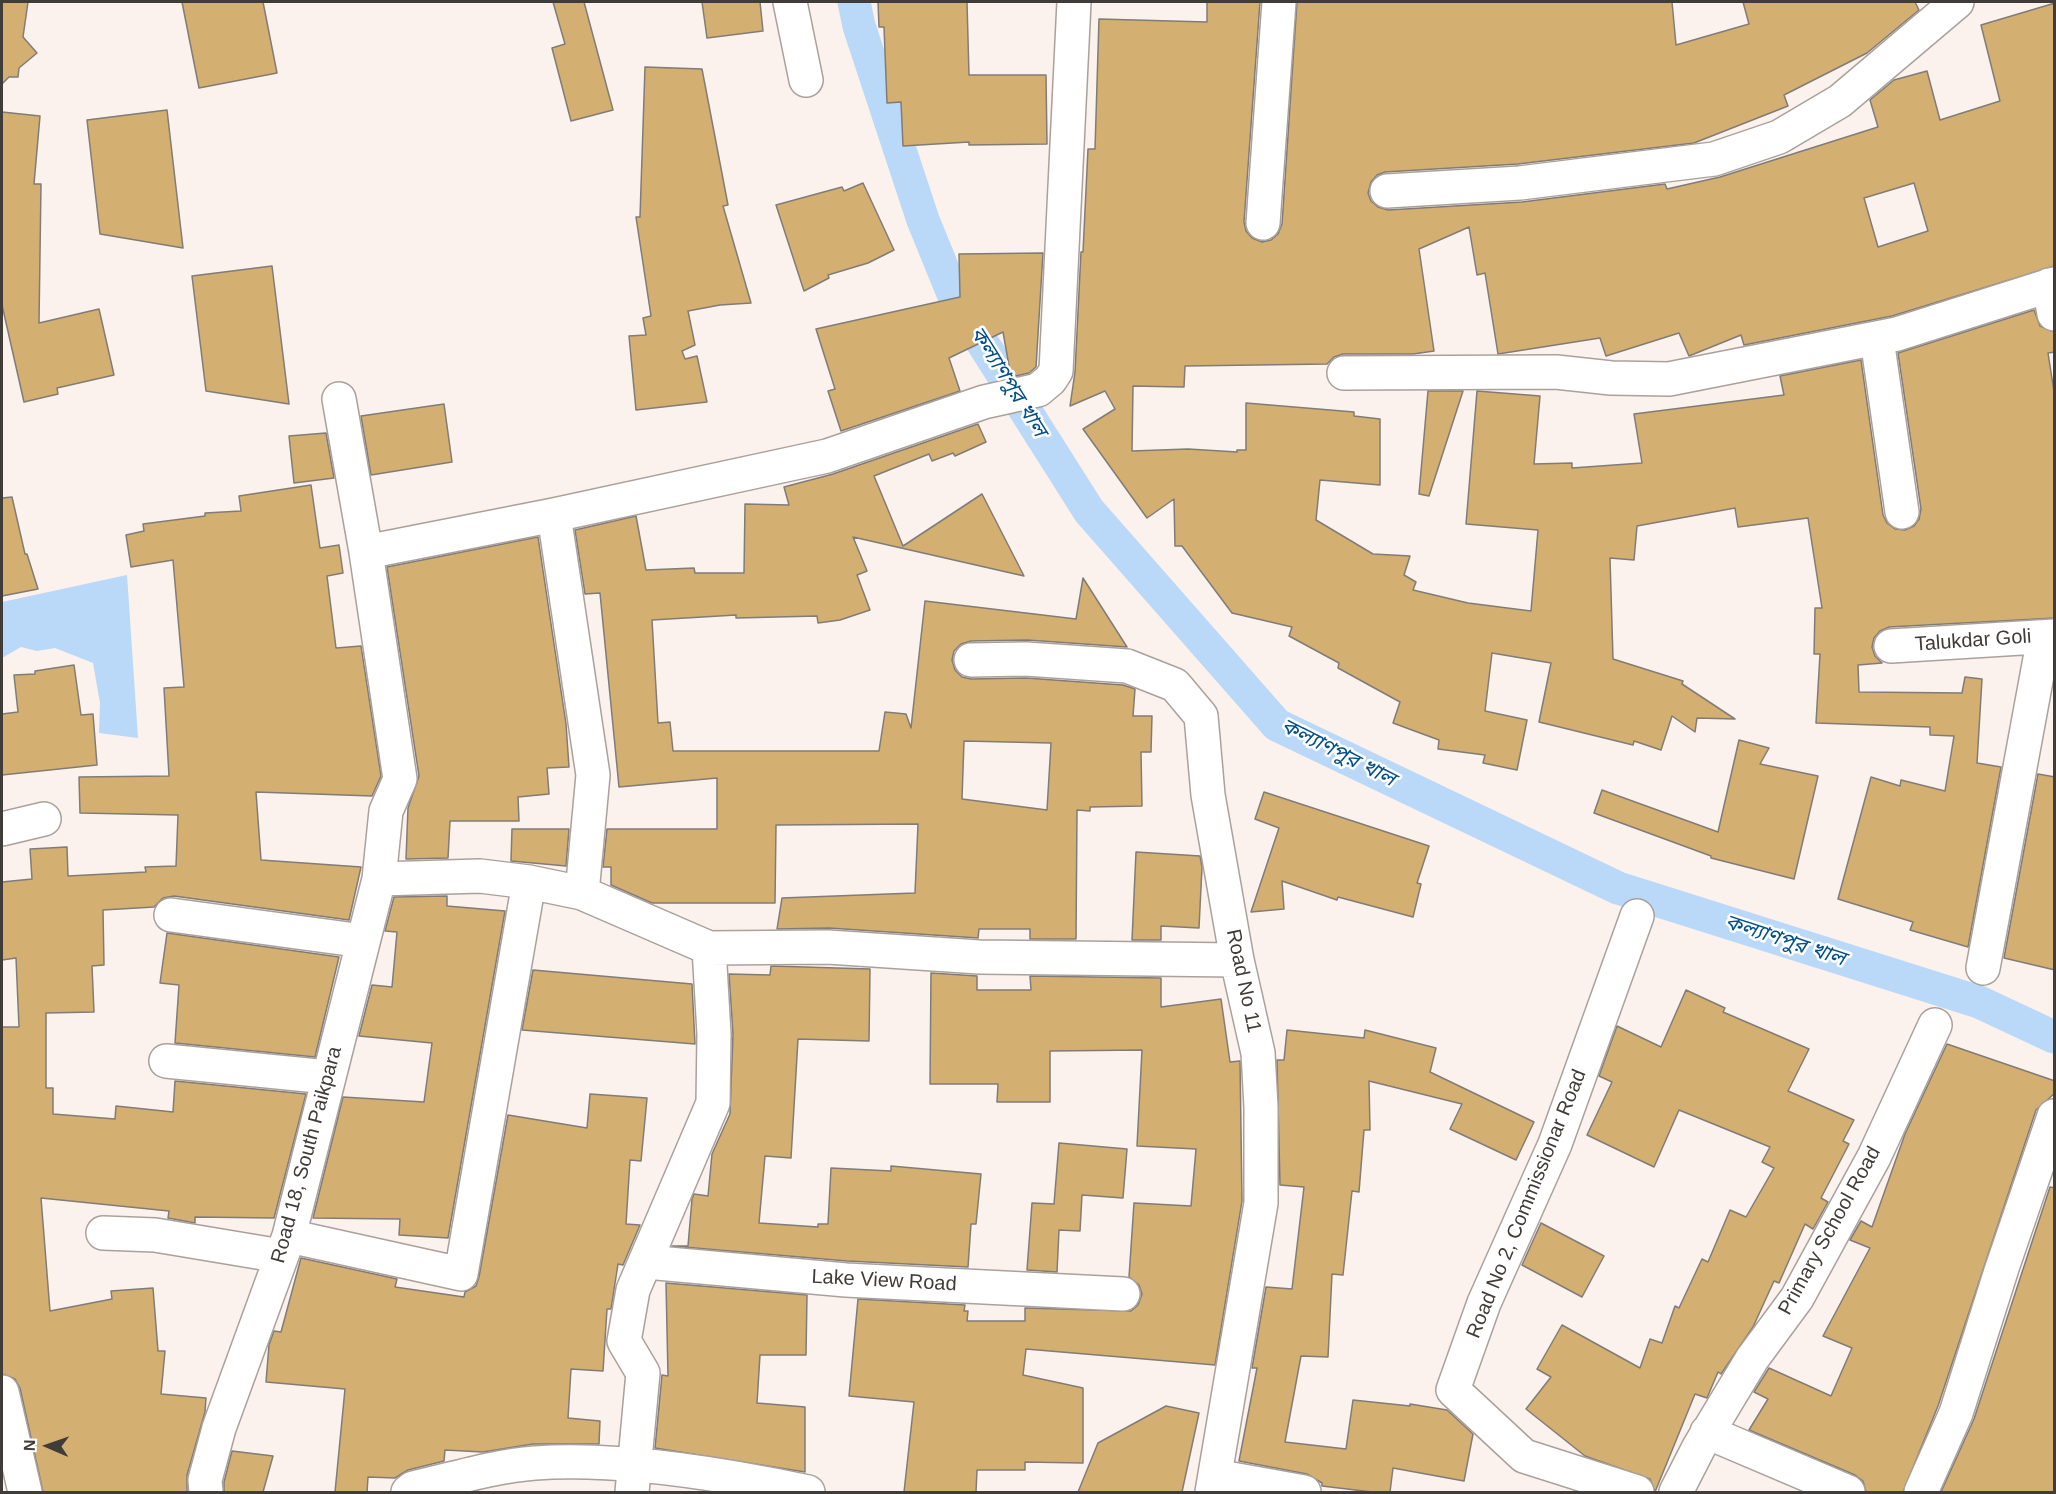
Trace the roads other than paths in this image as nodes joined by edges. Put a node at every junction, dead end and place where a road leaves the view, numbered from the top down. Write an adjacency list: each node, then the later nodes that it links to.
1 (790, 2): 5 (street)
2 (1074, 2): 13 (street)
3 (1280, 2): 7 (street)
4 (1949, 5): 6 (street)
5 (806, 80)
6 (1387, 190)
7 (1263, 224)
8 (2053, 294): 9 (street)
9 (1876, 339): 10 (street); 12 (street)
10 (1344, 373)
11 (339, 399): 14 (street, Road 18, South Paikpara)
12 (1902, 512)
13 (554, 515): 14 (street); 22 (street)
14 (366, 552): 20 (street, Road 18, South Paikpara)
15 (2049, 636): 16 (street, Talukdar Goli); 28 (street)
16 (1891, 646)
17 (971, 660): 27 (street, Road No 11)
18 (44, 819): 19 (street)
19 (2, 829)
20 (379, 879): 21 (street); 25 (street, Road 18, South Paikpara)
21 (530, 882): 22 (street); 34 (street)
22 (582, 893): 26 (street)
23 (171, 915): 25 (street)
24 (1637, 916): 46 (street, Road No 2, Commissionar Road)
25 (363, 941): 31 (street, Road 18, South Paikpara)
26 (709, 948): 27 (street); 35 (street)
27 (1237, 960): 40 (street, Road No 11)
28 (1983, 968)
29 (1935, 1025): 38 (street, Primary School Road)
30 (166, 1061): 31 (street)
31 (328, 1077): 34 (street, Road 18, South Paikpara)
32 (2055, 1116): 49 (street)
33 (103, 1233): 34 (street)
34 (285, 1246): 42 (street, Road 18, South Paikpara)
35 (646, 1262): 36 (street, Lake View Road); 39 (street)
36 (1123, 1294)
37 (4, 1406): 41 (street)
38 (1707, 1432): 47 (street, Primary School Road); 48 (street)
39 (634, 1478): 43 (street); 44 (street)
40 (1213, 1484): 45 (street)
41 (25, 1492)
42 (206, 1492)
43 (408, 1492)
44 (808, 1492)
45 (1304, 1492)
46 (1637, 1492)
47 (1676, 1492)
48 (1848, 1492)
49 (1921, 1492)

